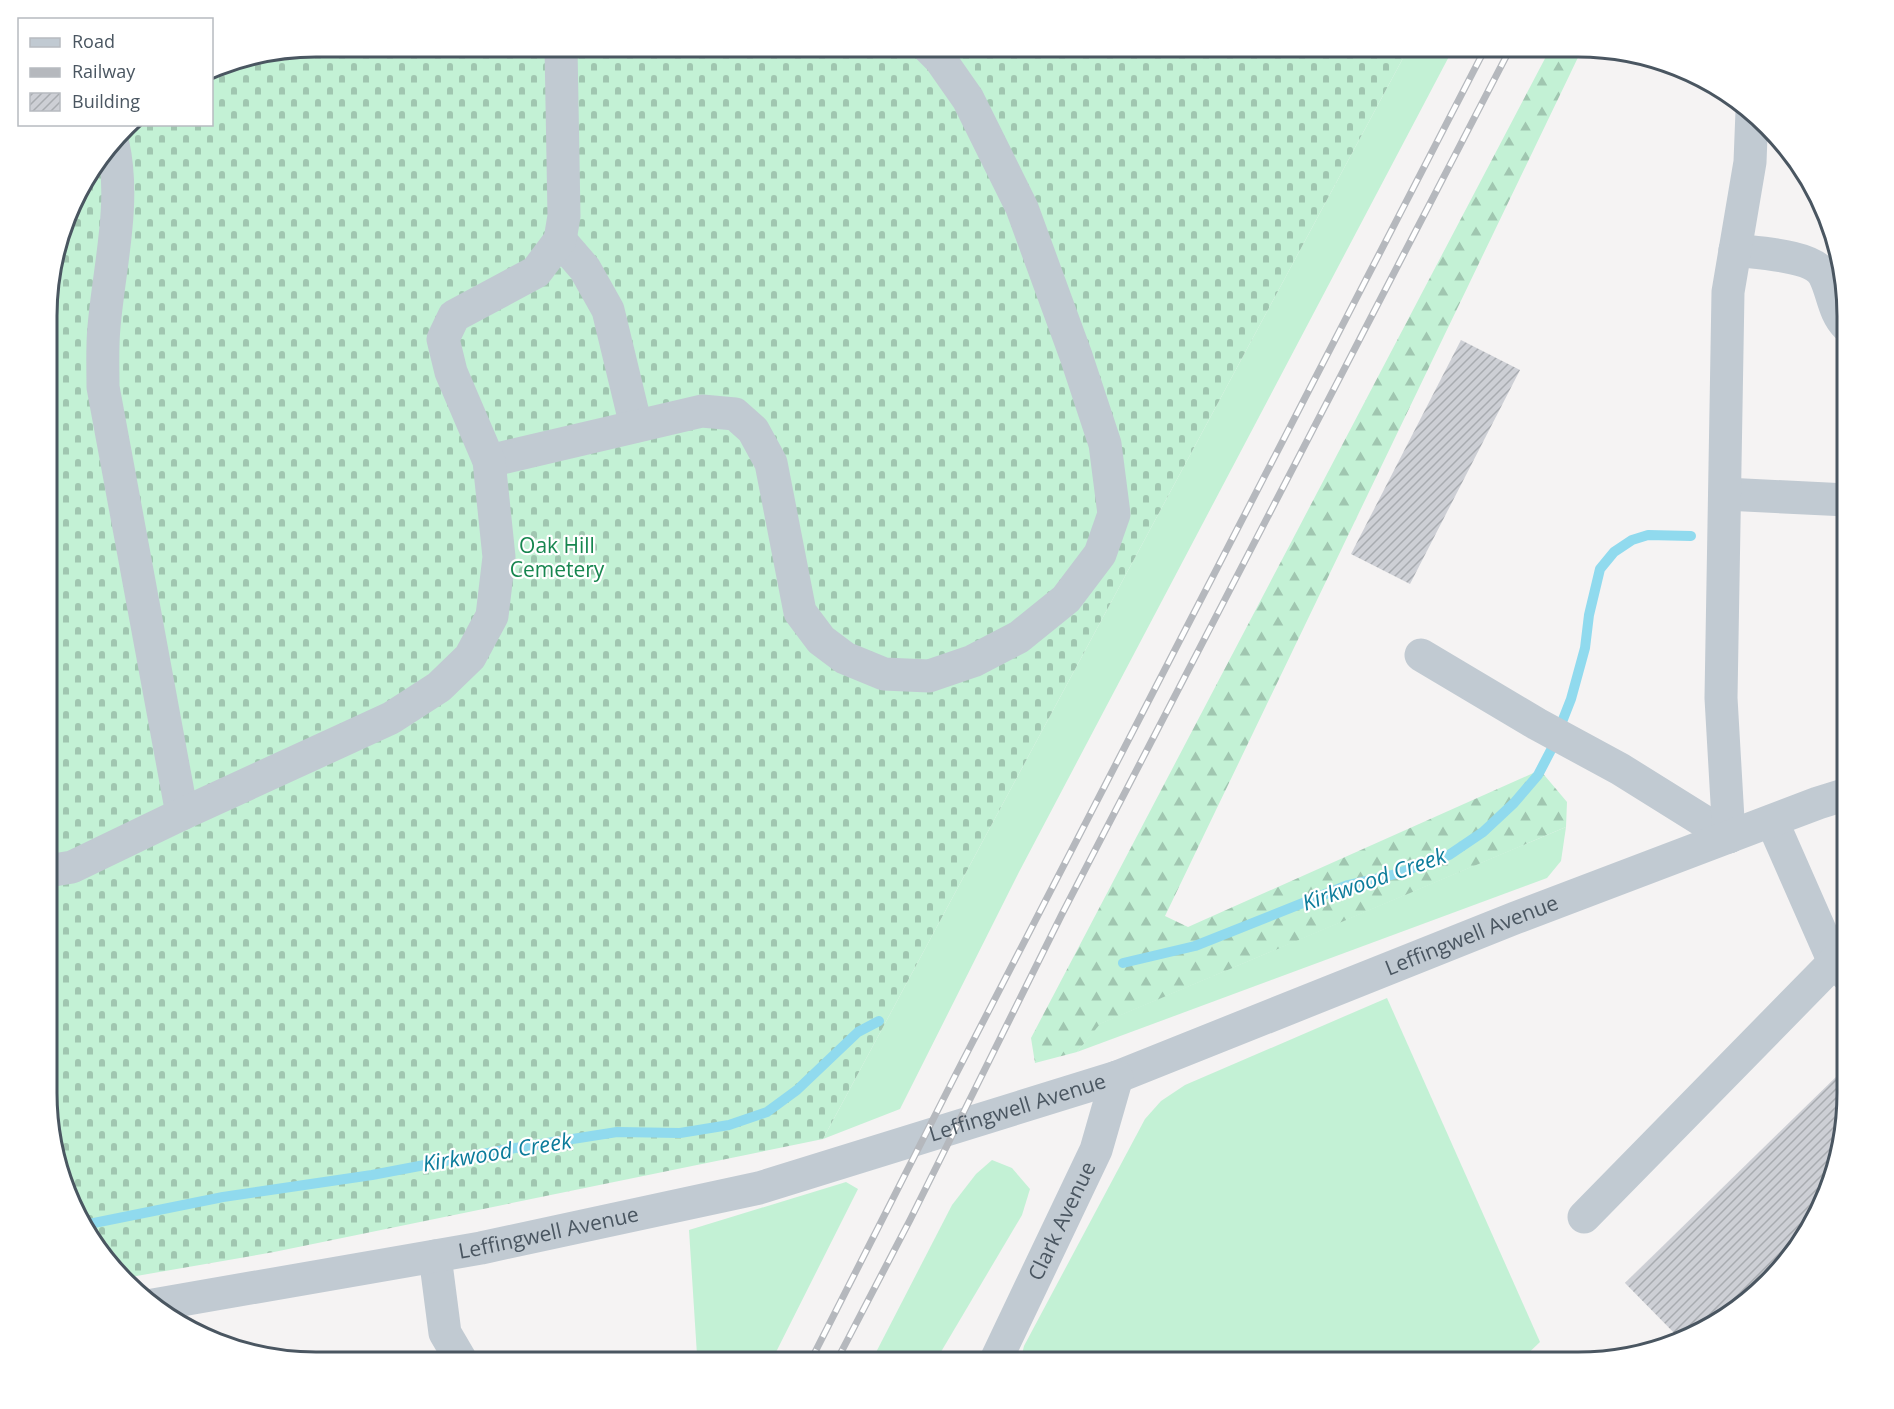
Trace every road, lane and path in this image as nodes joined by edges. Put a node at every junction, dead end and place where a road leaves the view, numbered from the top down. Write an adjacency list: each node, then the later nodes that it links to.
1 (561, 57): 5 (street)
2 (938, 57): 8 (street)
3 (1752, 124): 6 (street)
4 (115, 153): 14 (street)
5 (560, 240): 8 (street); 9 (street)
6 (1735, 250): 7 (street); 10 (street)
7 (1837, 309)
8 (636, 426): 9 (street)
9 (489, 461): 14 (street)
10 (1725, 494): 11 (street); 16 (street)
11 (1837, 500)
12 (1421, 655): 16 (street)
13 (1837, 797): 15 (street, Leffingwell Avenue)
14 (182, 814): 17 (street)
15 (1772, 821): 16 (street, Leffingwell Avenue); 18 (street)
16 (1729, 837): 20 (street, Leffingwell Avenue)
17 (57, 870)
18 (1837, 962)
19 (1837, 972): 21 (street)
20 (1117, 1077): 22 (street, Leffingwell Avenue); 25 (street, Clark Avenue)
21 (1584, 1217)
22 (435, 1256): 23 (street, Leffingwell Avenue); 24 (street)
23 (170, 1307)
24 (456, 1352)
25 (999, 1352)

